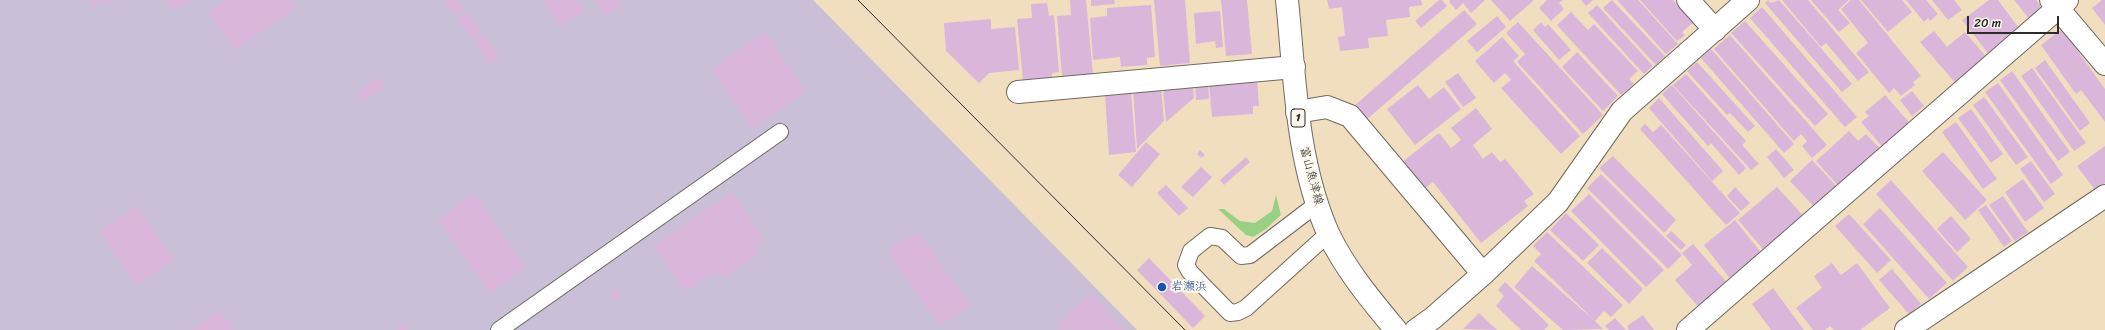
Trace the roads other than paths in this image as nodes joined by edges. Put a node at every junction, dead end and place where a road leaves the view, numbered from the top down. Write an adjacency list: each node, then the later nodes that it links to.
1 (1287, 0): 7 (street, 富山魚津線 / 1)
2 (1688, 0): 5 (street)
3 (1748, 0): 5 (street)
4 (2059, 3): 6 (street); 18 (street)
5 (1715, 30): 14 (street)
6 (2105, 64)
7 (1294, 67): 8 (street); 9 (street, 富山魚津線 / 1)
8 (1018, 92)
9 (1297, 112): 12 (street, 富山魚津線 / 1); 14 (street)
10 (780, 132): 15 (lane)
11 (2105, 196): 19 (street)
12 (1317, 204): 13 (street, 富山魚津線 / 1); 13 (lane)
13 (1329, 233): 16 (street, 富山魚津線 / 1)
14 (1483, 274): 17 (street)
15 (499, 330)
16 (1396, 330)
17 (1416, 330)
18 (1688, 330)
19 (1906, 330)

